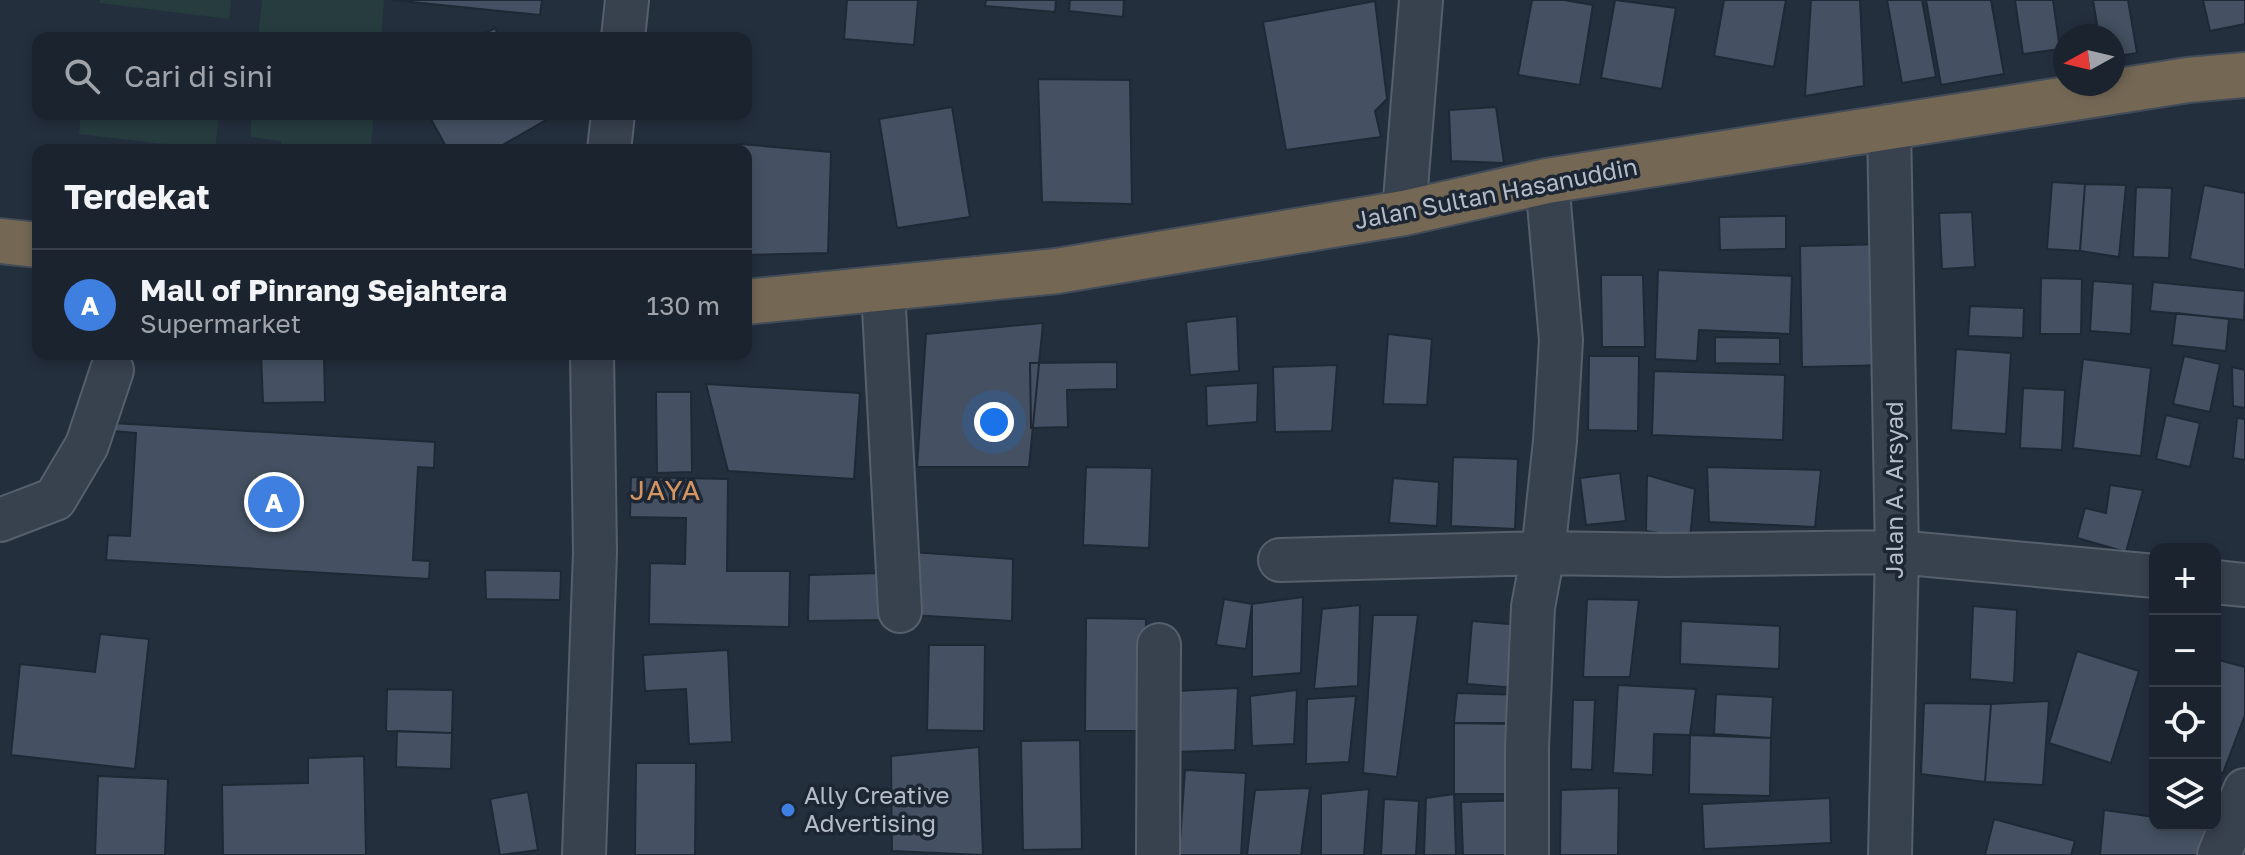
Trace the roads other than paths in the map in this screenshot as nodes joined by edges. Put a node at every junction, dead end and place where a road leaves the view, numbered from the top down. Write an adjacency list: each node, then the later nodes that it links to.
1 (627, 0): 3 (street)
2 (1421, 0): 9 (street)
3 (624, 32)
4 (2245, 75): 6 (highway, Jalan Sultan Hasanuddin)
5 (612, 120): 7 (street)
6 (1889, 126): 8 (highway, Jalan Sultan Hasanuddin); 18 (street, Jalan A. Arsyad)
7 (610, 144)
8 (1547, 181): 9 (highway, Jalan Sultan Hasanuddin); 19 (street)
9 (1404, 213): 13 (highway, Jalan Sultan Hasanuddin)
10 (0, 241): 11 (highway); 12 (street)
11 (32, 244)
12 (0, 256)
13 (883, 289): 14 (highway, Jalan Sultan Hasanuddin); 24 (street)
14 (752, 301)
15 (592, 360): 27 (street)
16 (112, 370): 17 (street)
17 (0, 520)
18 (1897, 552): 19 (street); 21 (street); 30 (street, Jalan A. Arsyad)
19 (1543, 553): 20 (street); 29 (street)
20 (1280, 560)
21 (2149, 575)
22 (2221, 583): 23 (street)
23 (2245, 585)
24 (900, 611)
25 (1159, 645): 28 (street)
26 (2245, 790): 31 (street)
27 (584, 855)
28 (1158, 855)
29 (1527, 855)
30 (1890, 855)
31 (2219, 855)

